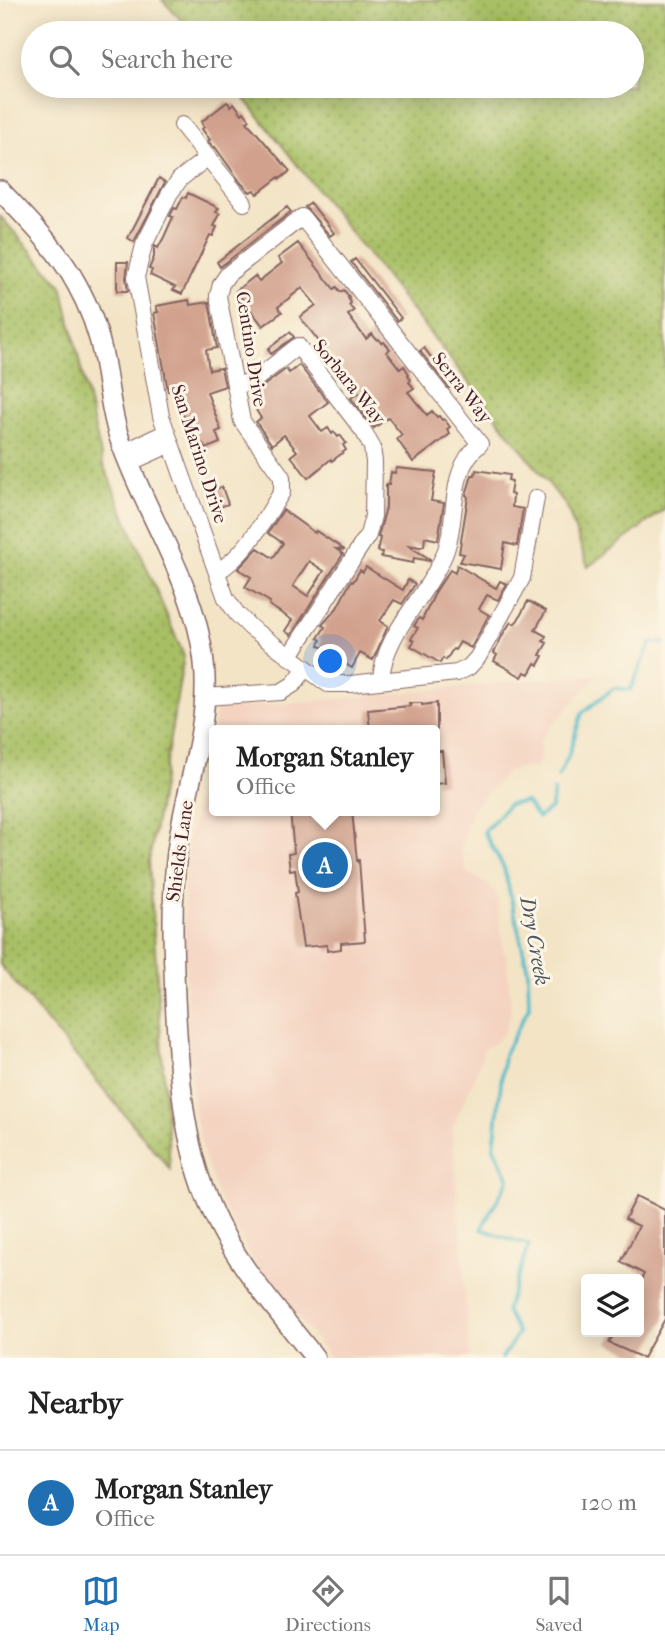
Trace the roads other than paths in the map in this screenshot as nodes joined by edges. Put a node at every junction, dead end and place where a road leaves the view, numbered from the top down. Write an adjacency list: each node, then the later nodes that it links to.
1 (182, 125): 2 (street)
2 (208, 158): 4 (street); 7 (street, San Marino Drive)
3 (0, 190): 8 (main road, Shields Lane)
4 (244, 203)
5 (302, 217): 6 (street, Centino Drive); 13 (street, Serra Way)
6 (235, 387): 10 (street, Centino Drive); 11 (street, Sorbara Way)
7 (169, 438): 8 (street); 10 (street, San Marino Drive)
8 (126, 457): 14 (main road, Shields Lane)
9 (536, 498): 13 (street, San Marino Drive)
10 (217, 572): 11 (street, San Marino Drive)
11 (289, 657): 12 (street, San Marino Drive)
12 (305, 669): 13 (street, San Marino Drive); 14 (street)
13 (381, 680)
14 (205, 697): 15 (main road, Shields Lane)
15 (315, 1358)

